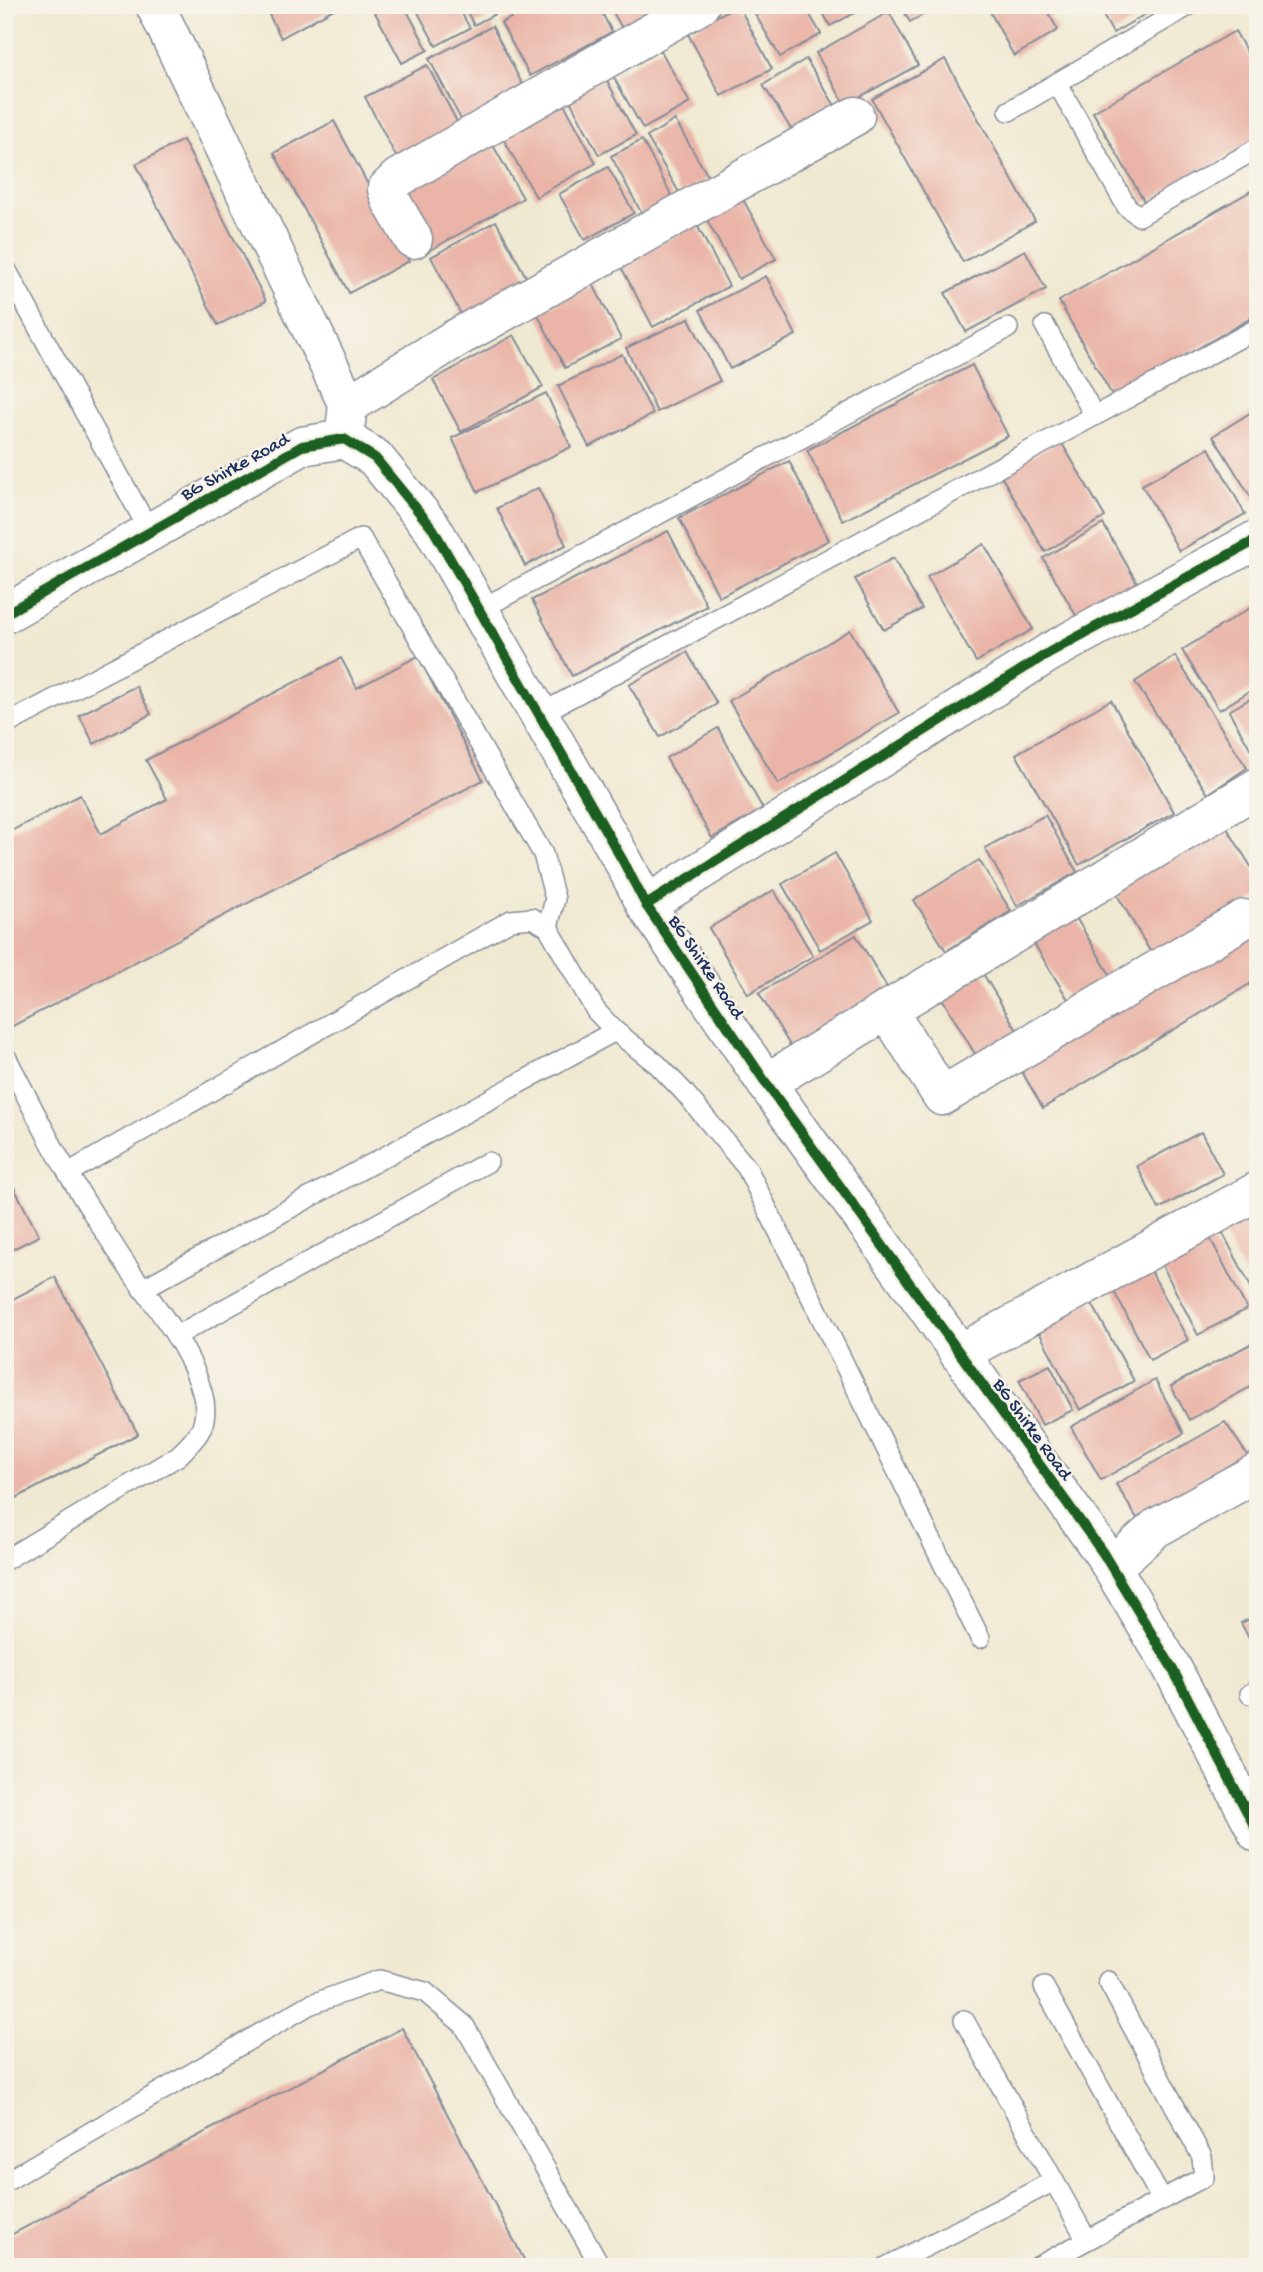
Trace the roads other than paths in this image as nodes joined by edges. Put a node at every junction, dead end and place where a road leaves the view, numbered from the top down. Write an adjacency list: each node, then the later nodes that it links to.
1 (155, 5): 14 (street)
2 (700, 5): 8 (street)
3 (1190, 5): 4 (lane)
4 (1057, 83): 5 (lane); 7 (lane)
5 (1009, 111)
6 (855, 116): 14 (street)
7 (1258, 148)
8 (412, 239)
9 (5, 267): 15 (lane)
10 (1045, 326): 13 (lane)
11 (1008, 328): 17 (lane)
12 (1258, 328): 13 (lane)
13 (1094, 415): 19 (lane)
14 (346, 422): 15 (street, BG Shirke Road); 17 (street, BG Shirke Road)
15 (150, 532): 18 (street, BG Shirke Road)
16 (1258, 539): 22 (street)
17 (479, 610): 19 (street, BG Shirke Road)
18 (5, 614)
19 (538, 715): 22 (street, BG Shirke Road)
20 (5, 724): 24 (lane)
21 (1258, 787): 25 (street)
22 (646, 905): 28 (street, BG Shirke Road)
23 (1244, 919): 25 (street)
24 (548, 927): 26 (lane); 30 (lane)
25 (887, 1010): 28 (street)
26 (615, 1031): 32 (lane); 38 (lane)
27 (5, 1055): 30 (lane)
28 (766, 1083): 34 (street, BG Shirke Road)
29 (488, 1162): 33 (lane)
30 (68, 1173): 32 (lane)
31 (1258, 1191): 34 (street)
32 (142, 1289): 33 (lane)
33 (176, 1336): 36 (lane)
34 (959, 1354): 37 (street, BG Shirke Road)
35 (1258, 1472): 37 (street)
36 (5, 1560)
37 (1112, 1567): 39 (street, BG Shirke Road)
38 (980, 1639)
39 (1258, 1833)
40 (1108, 1981): 45 (lane)
41 (1044, 1987): 45 (lane)
42 (964, 2020): 43 (lane)
43 (1054, 2181): 46 (lane); 48 (lane)
44 (5, 2182): 47 (lane)
45 (1162, 2200): 46 (lane)
46 (1087, 2240): 49 (lane)
47 (601, 2267)
48 (886, 2267)
49 (1037, 2267)

